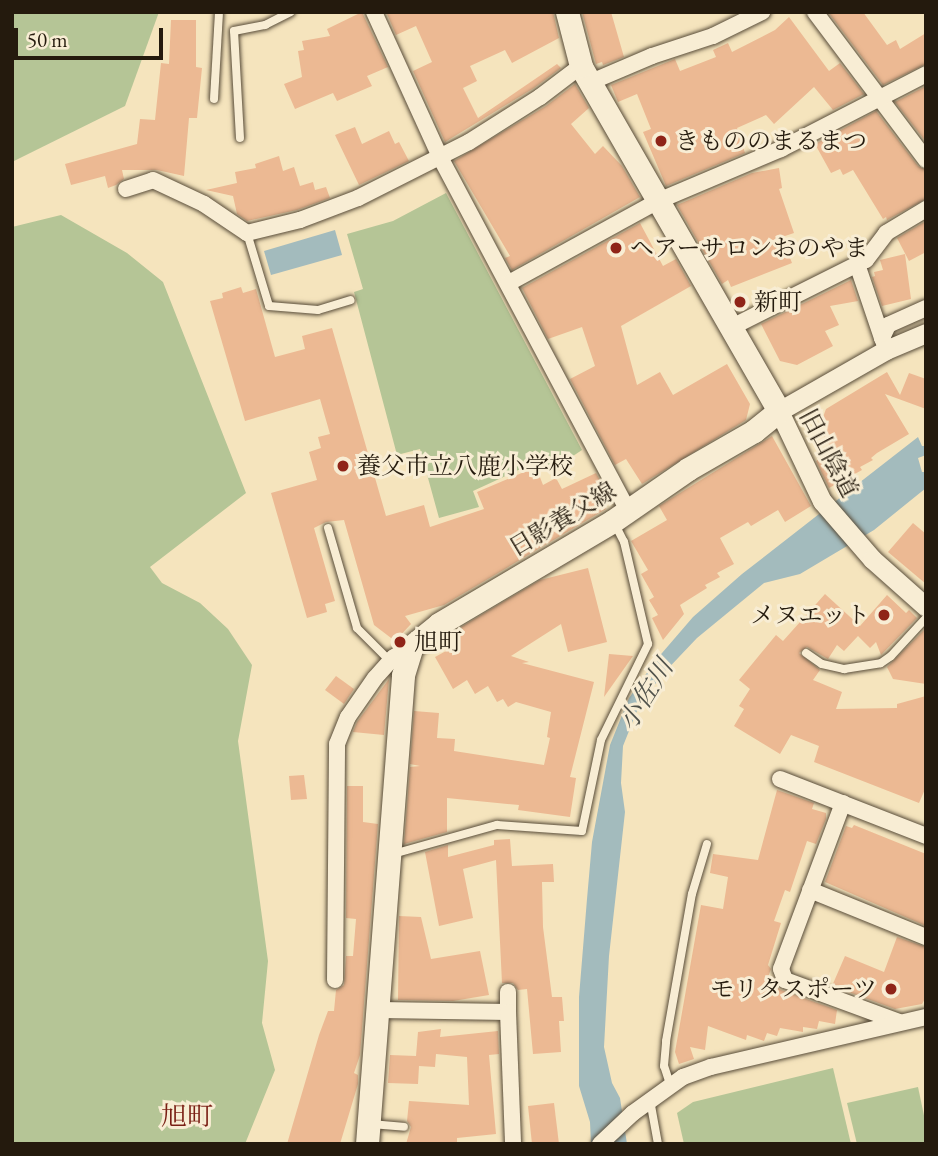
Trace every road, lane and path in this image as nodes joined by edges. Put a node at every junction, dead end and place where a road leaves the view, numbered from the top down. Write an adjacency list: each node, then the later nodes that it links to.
1 (219, 12): 10 (lane)
2 (291, 12): 11 (lane)
3 (374, 12): 12 (street)
4 (567, 12): 7 (main road)
5 (762, 12): 7 (street)
6 (815, 12): 9 (street)
7 (586, 74): 12 (street); 15 (main road)
8 (926, 74): 9 (street)
9 (880, 98): 13 (street); 15 (street)
10 (214, 99)
11 (240, 138)
12 (440, 158): 17 (street); 19 (street)
13 (926, 160)
14 (126, 189): 17 (street)
15 (658, 201): 19 (street); 22 (main road)
16 (926, 209): 18 (street)
17 (247, 233): 20 (lane)
18 (857, 264): 22 (street); 24 (street)
19 (509, 282): 26 (street)
20 (351, 300)
21 (926, 308): 24 (street)
22 (730, 328): 25 (main road)
23 (926, 333): 24 (street)
24 (884, 344): 25 (street)
25 (779, 411): 26 (main road, 日影養父線); 28 (street, 旧山陰道)
26 (620, 516): 30 (main road, 日影養父線); 37 (lane)
27 (328, 528): 32 (lane)
28 (926, 607)
29 (926, 618): 31 (lane)
30 (412, 646): 32 (street); 37 (main road)
31 (806, 653)
32 (390, 661): 40 (street)
33 (780, 779): 34 (street)
34 (843, 803): 35 (street); 38 (street)
35 (925, 833)
36 (707, 844): 46 (lane)
37 (390, 855): 42 (main road)
38 (810, 890): 39 (street); 45 (street)
39 (926, 937)
40 (335, 980)
41 (508, 992): 43 (street)
42 (380, 1010): 43 (street); 49 (main road)
43 (508, 1012): 50 (street)
44 (926, 1017): 45 (street)
45 (899, 1022): 46 (street)
46 (670, 1084): 47 (street)
47 (650, 1100): 51 (street); 52 (lane)
48 (404, 1127): 49 (lane)
49 (368, 1134)
50 (513, 1144)
51 (600, 1144)
52 (658, 1144)

